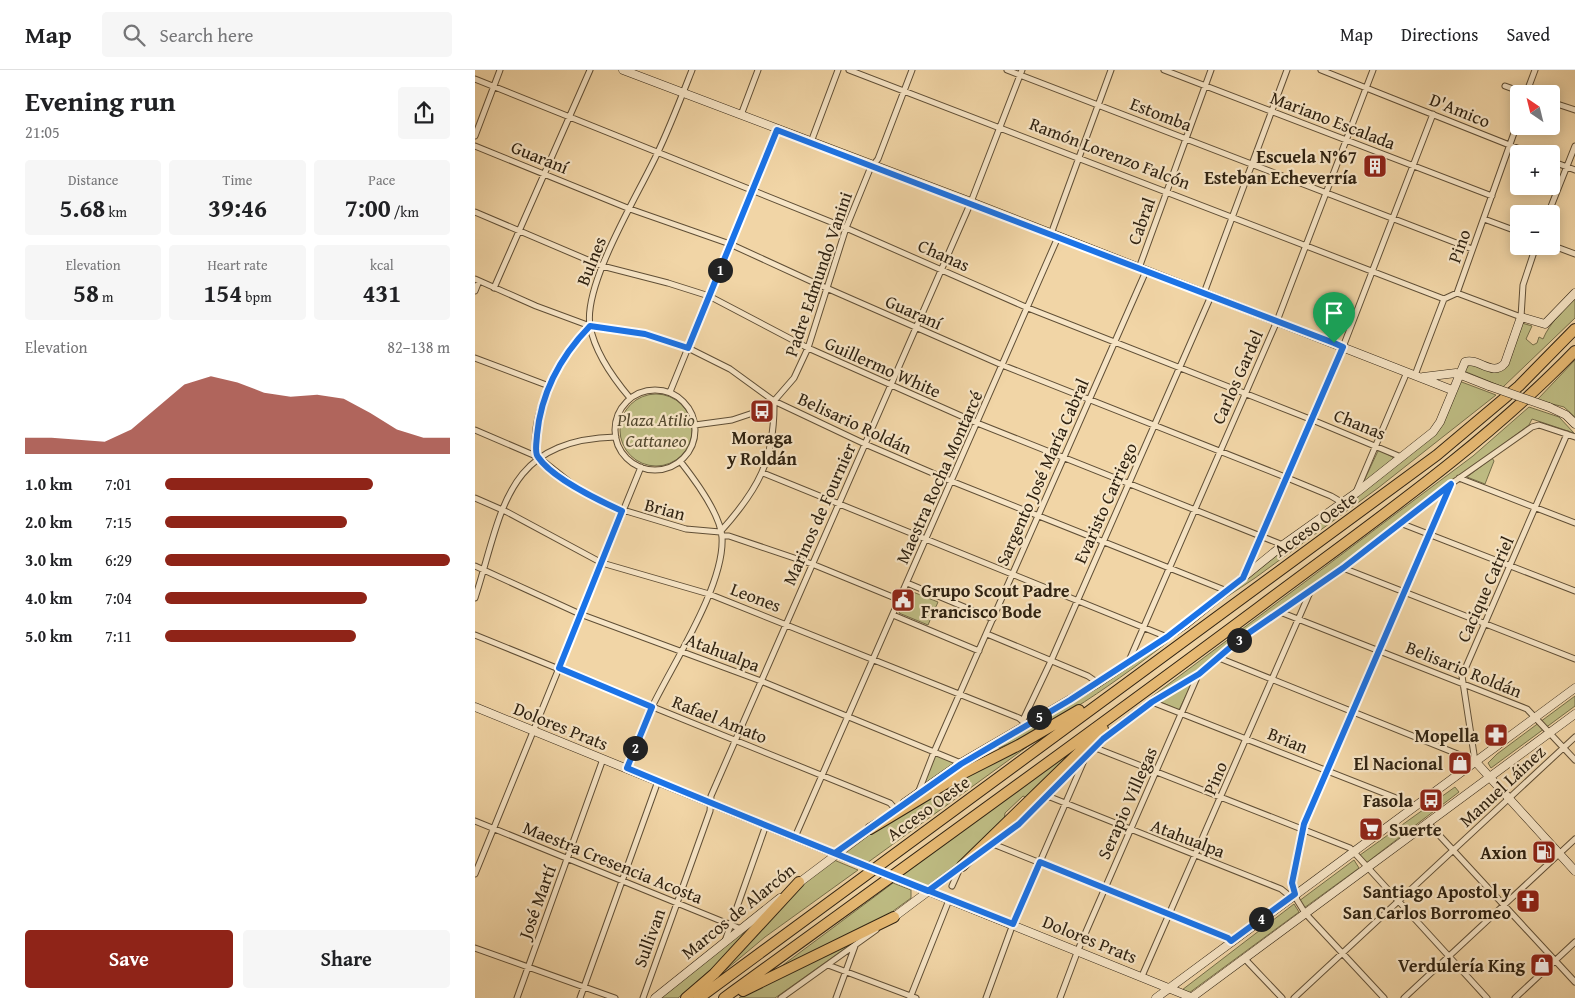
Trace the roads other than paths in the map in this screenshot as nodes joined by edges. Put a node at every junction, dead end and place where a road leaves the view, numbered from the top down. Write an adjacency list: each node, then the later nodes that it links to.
1 (500, 70): 22 (street)
2 (590, 70): 33 (street)
3 (623, 70): 26 (street)
4 (692, 70): 26 (street, Bulnes)
5 (758, 70): 32 (street)
6 (838, 70): 39 (street)
7 (849, 70): 25 (street, Ramón Lorenzo Falcón)
8 (912, 70): 25 (street, Padre Edmundo Vanini)
9 (1007, 70): 17 (street, Estomba)
10 (1111, 70): 27 (street, Maestra Rocha Montarcé)
11 (1164, 70): 19 (street, Mariano Escalada)
12 (1211, 70): 19 (street, Cabral)
13 (1287, 70): 30 (street, Evaristo Carriego)
14 (1321, 70): 23 (street, D'Amico)
15 (1373, 70): 23 (street, Carlos Gardel)
16 (1535, 70): 20 (street)
17 (1021, 72): 27 (street, Estomba); 34 (street, Marinos de Fournier)
18 (475, 79): 22 (street, Chanas)
19 (1205, 85): 30 (street, Mariano Escalada); 37 (street, Cabral)
20 (1529, 85)
21 (1505, 86): 24 (street)
22 (494, 87): 33 (street, Chanas); 36 (street)
23 (1366, 87): 31 (street, D'Amico); 38 (street, Carlos Gardel)
24 (1510, 88)
25 (904, 91): 34 (street, Ramón Lorenzo Falcón); 47 (street, Padre Edmundo Vanini)
26 (683, 94): 32 (street); 44 (street, Bulnes)
27 (1099, 105): 37 (street, Estomba); 45 (street, Maestra Rocha Montarcé)
28 (1560, 105): 29 (street)
29 (1575, 110)
30 (1272, 112): 38 (street, Mariano Escalada); 48 (street, Evaristo Carriego)
31 (1433, 114): 41 (street, D'Amico); 49 (street)
32 (741, 115): 35 (street)
33 (569, 116): 44 (street, Chanas); 52 (street)
34 (1000, 127): 45 (street, Ramón Lorenzo Falcón); 57 (street, Marinos de Fournier)
35 (777, 130): 39 (street); 53 (street)
36 (475, 136)
37 (1186, 138): 48 (street, Estomba); 54 (street, Cabral)
38 (1346, 140): 49 (street, Mariano Escalada); 55 (street, Carlos Gardel)
39 (811, 142): 47 (street)
40 (475, 146): 52 (street, Guaraní)
41 (1510, 146)
42 (1575, 146): 50 (street)
43 (1510, 149): 56 (street, Pino)
44 (658, 152): 53 (street, Chanas); 59 (street, Bulnes)
45 (1078, 158): 54 (street, Ramón Lorenzo Falcón); 67 (street, Maestra Rocha Montarcé)
46 (1560, 164): 50 (street)
47 (873, 165): 57 (street); 64 (street, Padre Edmundo Vanini)
48 (1252, 165): 55 (street, Estomba); 61 (street, Evaristo Carriego)
49 (1413, 165): 56 (street, Mariano Escalada); 62 (street)
50 (1565, 166): 51 (street); 58 (street)
51 (1575, 170)
52 (544, 174): 59 (street, Guaraní); 66 (street)
53 (753, 191): 64 (street, Chanas); 68 (street)
54 (1167, 191): 61 (street, Ramón Lorenzo Falcón); 76 (street, Cabral)
55 (1327, 192): 62 (street, Estomba); 69 (street, Carlos Gardel)
56 (1492, 196): 63 (street, Pino)
57 (971, 202): 67 (street); 75 (street, Marinos de Fournier)
58 (1551, 205)
59 (630, 209): 68 (street, Guaraní); 74 (street, Bulnes)
60 (475, 212): 66 (street, Guillermo White)
61 (1233, 217): 69 (street, Ramón Lorenzo Falcón); 84 (street, Evaristo Carriego)
62 (1392, 218): 71 (street, Estomba); 77 (street)
63 (1484, 219): 65 (street); 71 (street, Pino)
64 (846, 228): 75 (street, Chanas); 80 (street, Padre Edmundo Vanini)
65 (1510, 229)
66 (519, 230): 74 (street, Guillermo White); 79 (street)
67 (1055, 235): 76 (street); 87 (street, Maestra Rocha Montarcé)
68 (730, 244): 80 (street, Guaraní); 85 (street)
69 (1307, 246): 77 (street, Ramón Lorenzo Falcón); 89 (street, Carlos Gardel)
70 (1560, 248): 72 (street)
71 (1472, 249): 82 (street, Pino)
72 (1575, 254)
73 (1533, 255): 88 (street)
74 (602, 266): 85 (street, Guillermo White); 90 (street, Bulnes)
75 (942, 269): 87 (street, Chanas); 91 (street, Marinos de Fournier)
76 (1142, 270): 84 (street); 93 (street, Sargento José María Cabral)
77 (1372, 270): 86 (street, Ramón Lorenzo Falcón); 94 (street)
78 (477, 280): 79 (street, Belisario Roldán); 81 (street)
79 (494, 288): 90 (street, Belisario Roldán)
80 (827, 288): 91 (street, Guaraní); 96 (street, Padre Edmundo Vanini)
81 (475, 291)
82 (1457, 293): 86 (street); 88 (street)
83 (1575, 293): 88 (street)
84 (1208, 295): 89 (street); 100 (street, Evaristo Carriego)
85 (709, 296): 95 (street); 96 (street, Guillermo White)
86 (1444, 299): 101 (street)
87 (1028, 308): 93 (street, Chanas); 99 (street, Maestra Rocha Montarcé)
88 (1521, 317): 102 (street)
89 (1277, 321): 94 (street); 107 (street, Carlos Gardel)
90 (590, 326): 95 (street, Belisario Roldán); 103 (street); 108 (street)
91 (917, 328): 99 (street, Guaraní); 104 (street, Marinos de Fournier)
92 (1575, 329): 195 (highway, Acceso Oeste)
93 (1115, 342): 100 (street, Chanas); 109 (street, Sargento José María Cabral)
94 (1343, 347): 101 (street); 111 (street)
95 (688, 348): 106 (street); 110 (street, Belisario Roldán)
96 (808, 348): 104 (street, Guillermo White); 110 (street, Padre Edmundo Vanini)
97 (1575, 351): 198 (highway, Acceso Oeste)
98 (475, 358): 103 (street)
99 (1003, 365): 109 (street, Guaraní); 112 (street, Maestra Rocha Montarcé)
100 (1181, 367): 107 (street, Chanas); 115 (street, Evaristo Carriego)
101 (1414, 374): 102 (street); 105 (street); 121 (street)
102 (1458, 374): 105 (street, Marcos de Alarcón); 113 (street, bridge)
103 (549, 386): 123 (street)
104 (891, 386): 112 (street, Guillermo White); 120 (street, Marinos de Fournier)
105 (1452, 390): 125 (street, Marcos de Alarcón)
106 (670, 392): 108 (street); 114 (street)
107 (1245, 393): 111 (street, Chanas); 122 (street, Carlos Gardel)
108 (630, 398): 118 (street)
109 (1089, 399): 115 (street, Guaraní); 124 (street, Sargento José María Cabral)
110 (774, 401): 114 (street, Padre Edmundo Vanini); 120 (street, Belisario Roldán); 128 (street)
111 (1310, 419): 121 (street, Chanas); 129 (street)
112 (977, 423): 124 (street, Guillermo White); 131 (street, Maestra Rocha Montarcé)
113 (1575, 424)
114 (695, 425): 126 (street)
115 (1155, 426): 122 (street, Guaraní); 132 (street, Evaristo Carriego)
116 (475, 430): 123 (street, Brian)
117 (1567, 434): 119 (street); 130 (street); 138 (street, Cacique Catriel)
118 (615, 436): 123 (street); 127 (street)
119 (1575, 437)
120 (865, 444): 131 (street, Belisario Roldán); 137 (street, Marinos de Fournier)
121 (1376, 445): 125 (street, Chanas); 134 (street)
122 (1220, 451): 129 (street, Guaraní); 140 (street, Carlos Gardel)
123 (538, 457): 139 (street); 141 (street, Brian)
124 (1064, 457): 132 (street, Guillermo White); 142 (street, Sargento José María Cabral)
125 (1401, 457): 134 (street, Marcos de Alarcón)
126 (680, 461): 127 (street); 145 (street)
127 (641, 467): 141 (street)
128 (763, 473): 137 (street); 145 (street)
129 (1285, 477): 136 (street, Guaraní); 147 (street)
130 (1459, 478): 133 (street); 138 (street)
131 (951, 481): 142 (street, Belisario Roldán); 148 (street, Maestra Rocha Montarcé)
132 (1129, 483): 140 (street, Guillermo White); 149 (street, Evaristo Carriego)
133 (1451, 484): 143 (street); 146 (street)
134 (1356, 493): 136 (street, Marcos de Alarcón)
135 (475, 498): 139 (street, Leones)
136 (1343, 503): 150 (street, Marcos de Alarcón)
137 (839, 505): 148 (street); 152 (street, Marinos de Fournier)
138 (1536, 508): 144 (street); 154 (street, Cacique Catriel)
139 (502, 509): 151 (street, Leones); 157 (street)
140 (1194, 509): 147 (street, Guillermo White); 155 (street, Carlos Gardel)
141 (622, 511): 145 (street, Brian); 151 (street)
142 (1038, 515): 149 (street, Belisario Roldán); 158 (street, Sargento José María Cabral)
143 (1400, 523): 146 (street); 156 (street)
144 (1575, 523)
145 (721, 534): 152 (street, Brian); 165 (street)
146 (1431, 534): 154 (street); 164 (street)
147 (1259, 535): 150 (street, Guillermo White); 159 (street)
148 (925, 540): 158 (street); 160 (street, Maestra Rocha Montarcé)
149 (1104, 541): 155 (street, Belisario Roldán); 168 (street, Evaristo Carriego)
150 (1283, 544): 159 (street, Marcos de Alarcón)
151 (602, 563): 165 (street, Leones); 170 (street)
152 (812, 564): 167 (street, Brian); 175 (street, Marinos de Fournier)
153 (475, 566): 157 (street, Atahualpa)
154 (1511, 566): 163 (street); 174 (street, Cacique Catriel)
155 (1169, 567): 162 (street, Belisario Roldán); 176 (street, Carlos Gardel)
156 (1343, 568): 161 (street); 164 (street)
157 (484, 570): 166 (street); 170 (street, Atahualpa)
158 (1012, 575): 168 (street); 172 (street, Sargento José María Cabral)
159 (1243, 578): 162 (street, Marcos de Alarcón)
160 (907, 583): 167 (street, Maestra Rocha Montarcé); 172 (street)
161 (1312, 590): 169 (street); 173 (street, Pino)
162 (1227, 591): 179 (street, Marcos de Alarcón)
163 (1575, 591)
164 (1405, 593): 174 (street); 182 (street)
165 (709, 594): 175 (street, Leones); 180 (street)
166 (475, 598)
167 (899, 600): 171 (street, Maestra Rocha Montarcé)
168 (1077, 601): 176 (street); 186 (street, Evaristo Carriego)
169 (1279, 612): 173 (street, Belisario Roldán); 183 (street)
170 (580, 614): 180 (street, Atahualpa); 188 (street)
171 (893, 615): 181 (street); 184 (street, Maestra Rocha Montarcé)
172 (993, 618): 178 (street, Sargento José María Cabral)
173 (1299, 618): 182 (street, Belisario Roldán); 190 (street, Pino)
174 (1485, 623): 185 (street); 192 (street, Cacique Catriel)
175 (787, 624): 184 (street, Leones); 191 (street, Marinos de Fournier)
176 (1143, 627): 179 (street); 187 (street, Carlos Gardel)
177 (475, 634): 188 (street, Rafael Amato)
178 (987, 634): 181 (street, Sargento José María Cabral); 186 (street)
179 (1167, 637): 187 (street, Marcos de Alarcón)
180 (681, 650): 191 (street, Atahualpa); 200 (street)
181 (979, 650): 196 (street, Sargento José María Cabral)
182 (1380, 650): 192 (street, Belisario Roldán); 201 (street)
183 (1219, 658): 189 (street); 190 (street)
184 (873, 659): 196 (street, Leones); 204 (street, Maestra Rocha Montarcé)
185 (1575, 659)
186 (1051, 661): 193 (street); 206 (street, Evaristo Carriego)
187 (1128, 663): 193 (street, Marcos de Alarcón)
188 (559, 668): 200 (street, Rafael Amato); 207 (street)
189 (1199, 674): 197 (street); 202 (street, Serapio Villegas)
190 (1273, 678): 201 (street); 210 (street, Pino)
191 (761, 681): 204 (street, Atahualpa); 211 (street, Marinos de Fournier)
192 (1461, 682): 205 (street, Belisario Roldán); 218 (street)
193 (1098, 683): 206 (street, Marcos de Alarcón)
194 (1575, 688): 205 (street)
195 (1115, 690): 238 (highway); 295 (highway, Acceso Oeste)
196 (960, 693): 206 (street, Leones); 214 (street, Sargento José María Cabral)
197 (1152, 702): 202 (street, Brian); 212 (street)
198 (1127, 705): 251 (highway); 296 (highway, Acceso Oeste)
199 (475, 707): 207 (street, Dolores Prats)
200 (652, 707): 211 (street, Rafael Amato); 220 (street)
201 (1353, 710): 218 (street); 221 (street)
202 (1181, 714): 210 (street, Brian); 222 (street, Serapio Villegas)
203 (1575, 714): 208 (street)
204 (848, 716): 214 (street, Atahualpa); 223 (street, Maestra Rocha Montarcé)
205 (1535, 716): 208 (street, Belisario Roldán); 218 (street)
206 (1024, 722): 219 (street, Marcos de Alarcón)
207 (533, 730): 216 (street, Dolores Prats); 237 (street)
208 (1548, 731): 213 (street, Belisario Roldán); 224 (street)
209 (1575, 737): 213 (street, Manuel Láinez)
210 (1247, 738): 221 (street, Brian); 228 (street, Pino)
211 (736, 740): 223 (street, Rafael Amato); 230 (street, Marinos de Fournier)
212 (1093, 747): 215 (street); 222 (street)
213 (1563, 748): 217 (street, Belisario Roldán); 229 (street, Manuel Láinez)
214 (934, 752): 219 (street, Atahualpa); 226 (street, Sargento José María Cabral)
215 (1087, 753): 227 (street); 231 (street)
216 (603, 759): 220 (street, Dolores Prats); 249 (street, José Martí)
217 (1575, 760)
218 (1475, 761): 224 (street); 232 (street)
219 (961, 764): 226 (street, Marcos de Alarcón)
220 (627, 768): 225 (street, Dolores Prats)
221 (1327, 770): 232 (street, Brian); 239 (street)
222 (1156, 772): 228 (street); 240 (street, Serapio Villegas)
223 (822, 774): 233 (street, Rafael Amato); 241 (street, Maestra Rocha Montarcé)
224 (1489, 779): 229 (street); 235 (street)
225 (658, 781): 230 (street, Dolores Prats); 255 (street)
226 (918, 794): 233 (street, Marcos de Alarcón)
227 (1045, 796): 231 (street, Atahualpa); 243 (street)
228 (1221, 798): 239 (street); 248 (street, Pino)
229 (1508, 799): 245 (street, Manuel Láinez); 247 (street)
230 (711, 802): 236 (street, Dolores Prats); 262 (street, Sullivan)
231 (1066, 804): 240 (street, Atahualpa); 250 (street)
232 (1415, 805): 244 (street)
233 (896, 810): 238 (street, Marcos de Alarcón)
234 (475, 820): 237 (street, Maestra Cresencia Acosta)
235 (1428, 823): 245 (street); 252 (street)
236 (766, 825): 241 (street, Dolores Prats); 268 (street)
237 (494, 828): 249 (street, Maestra Cresencia Acosta); 254 (street)
238 (870, 829): 246 (street, Marcos de Alarcón)
239 (1303, 829): 244 (street); 260 (street)
240 (1131, 830): 248 (street, Atahualpa); 258 (street, Serapio Villegas)
241 (795, 837): 246 (street, Dolores Prats)
242 (1575, 839): 247 (street)
243 (993, 844): 250 (street); 251 (street)
244 (1353, 850): 252 (street); 260 (street)
245 (1453, 850): 263 (street, Manuel Láinez); 264 (street)
246 (835, 853): 256 (street, Marcos de Alarcón); 259 (street, Dolores Prats, bridge)
247 (1559, 854): 253 (street); 264 (street)
248 (1196, 856): 260 (street, Atahualpa); 266 (street, Pino)
249 (568, 859): 255 (street, Maestra Cresencia Acosta); 282 (street, José Martí)
250 (1040, 862): 258 (street); 269 (street)
251 (961, 867): 257 (street); 259 (street)
252 (1366, 868): 263 (street); 265 (street)
253 (1575, 871)
254 (475, 874)
255 (622, 879): 262 (street, Maestra Cresencia Acosta); 286 (street)
256 (799, 882): 270 (street, Marcos de Alarcón); 294 (highway)
257 (952, 886)
258 (1104, 889): 266 (street); 276 (street, Serapio Villegas)
259 (928, 891): 261 (street, Dolores Prats); 267 (street)
260 (1293, 895): 265 (street); 272 (street)
261 (949, 900): 269 (street, Dolores Prats); 288 (street)
262 (677, 902): 268 (street, Maestra Cresencia Acosta); 292 (street, Sullivan)
263 (1397, 902): 277 (street, Manuel Láinez); 278 (street)
264 (1503, 905): 278 (street); 280 (street)
265 (1305, 913): 277 (street); 279 (street)
266 (1170, 914): 272 (street); 284 (street, Pino)
267 (895, 917): 274 (street); 297 (highway)
268 (730, 924): 270 (street, Maestra Cresencia Acosta); 271 (street)
269 (1013, 924): 276 (street, Dolores Prats); 300 (street)
270 (741, 929): 271 (street, Marcos de Alarcón)
271 (725, 941): 293 (street, Marcos de Alarcón)
272 (1231, 941): 287 (street)
273 (1575, 942): 280 (street)
274 (855, 946): 281 (street); 283 (street)
275 (475, 948): 282 (street)
276 (1078, 950): 284 (street, Dolores Prats); 301 (street, Serapio Villegas)
277 (1343, 953): 305 (street, Manuel Láinez); 306 (street)
278 (1448, 956): 307 (street); 308 (street)
279 (1244, 958): 303 (street); 304 (street)
280 (1555, 961): 285 (street); 309 (street)
281 (828, 965): 283 (street); 298 (street)
282 (528, 966): 286 (street); 289 (street, José Martí)
283 (846, 971): 288 (street); 299 (street)
284 (1142, 976): 287 (street, Dolores Prats)
285 (1575, 982)
286 (584, 987): 290 (street); 291 (street)
287 (1170, 987): 302 (street); 303 (street, Dolores Prats)
288 (912, 997)
289 (517, 998)
290 (580, 998)
291 (615, 998)
292 (643, 998)
293 (655, 998)
294 (686, 998)
295 (699, 998)
296 (724, 998)
297 (731, 998)
298 (781, 998)
299 (836, 998)
300 (986, 998)
301 (1060, 998)
302 (1157, 998)
303 (1192, 998)
304 (1282, 998)
305 (1294, 998)
306 (1384, 998)
307 (1404, 998)
308 (1487, 998)
309 (1515, 998)

